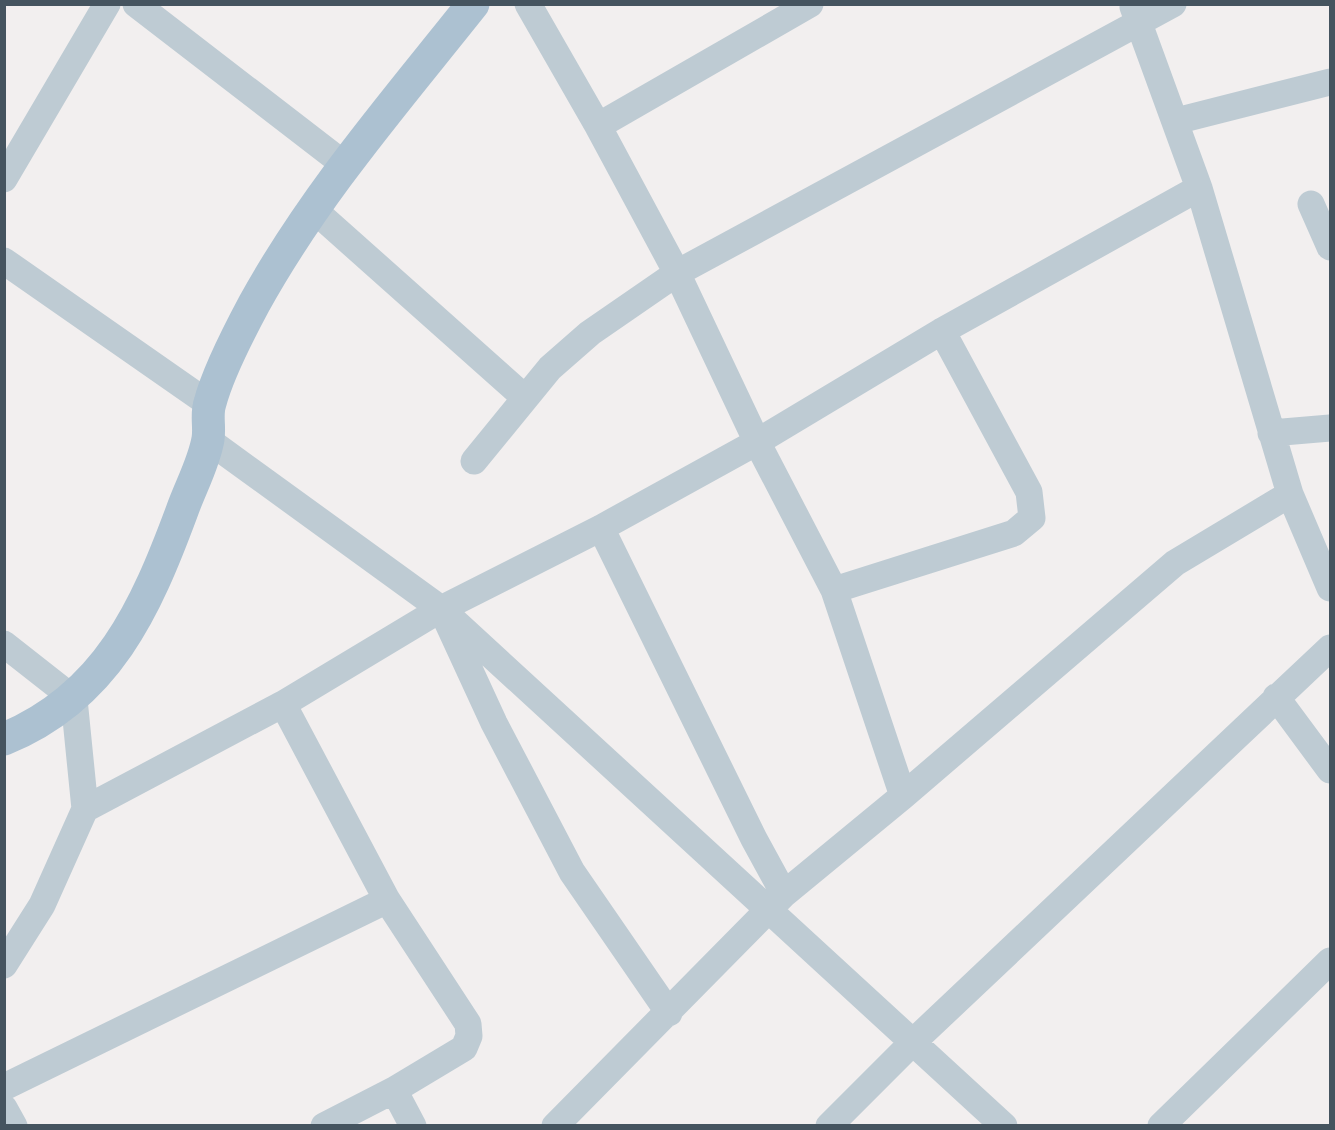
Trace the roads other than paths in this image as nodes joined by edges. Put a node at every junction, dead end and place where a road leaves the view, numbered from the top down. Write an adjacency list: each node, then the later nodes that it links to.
1 (107, 4): 12 (street)
2 (136, 4): 11 (street)
3 (473, 4): 11 (main road)
4 (528, 4): 10 (street)
5 (810, 4): 10 (street)
6 (1173, 4): 7 (street)
7 (1136, 13): 9 (street); 18 (street)
8 (1330, 82): 9 (street)
9 (1176, 122): 13 (street)
10 (598, 126): 18 (street)
11 (345, 165): 15 (main road)
12 (4, 179)
13 (1199, 188): 19 (street); 23 (street)
14 (1311, 204): 16 (street)
15 (313, 208): 20 (street); 21 (main road)
16 (1330, 247)
17 (4, 261): 21 (street)
18 (677, 273): 20 (street); 25 (street)
19 (942, 331): 25 (street); 30 (street)
20 (524, 397): 26 (street)
21 (209, 405): 24 (main road)
22 (1330, 428): 23 (street)
23 (1271, 433): 27 (street)
24 (208, 440): 31 (street); 35 (main road)
25 (757, 442): 28 (street); 30 (street)
26 (474, 461)
27 (1290, 494): 29 (street); 39 (street)
28 (601, 528): 31 (street); 42 (street)
29 (1330, 588)
30 (834, 590): 39 (street)
31 (441, 609): 36 (street); 42 (street); 45 (street)
32 (4, 644): 35 (street)
33 (1330, 648): 34 (street)
34 (1276, 697): 38 (street); 46 (street)
35 (74, 699): 37 (main road); 40 (street)
36 (283, 704): 40 (street); 41 (street)
37 (4, 739)
38 (1330, 770)
39 (903, 796): 42 (street)
40 (85, 809): 44 (street)
41 (387, 900): 47 (street); 48 (street)
42 (777, 902): 45 (street); 46 (street)
43 (1330, 961): 56 (street)
44 (4, 965)
45 (669, 1013): 53 (street)
46 (912, 1043): 54 (street); 55 (street)
47 (4, 1088)
48 (394, 1090): 51 (street); 52 (street)
49 (4, 1108): 50 (street)
50 (14, 1125)
51 (324, 1125)
52 (413, 1125)
53 (555, 1125)
54 (829, 1125)
55 (1004, 1125)
56 (1161, 1125)

